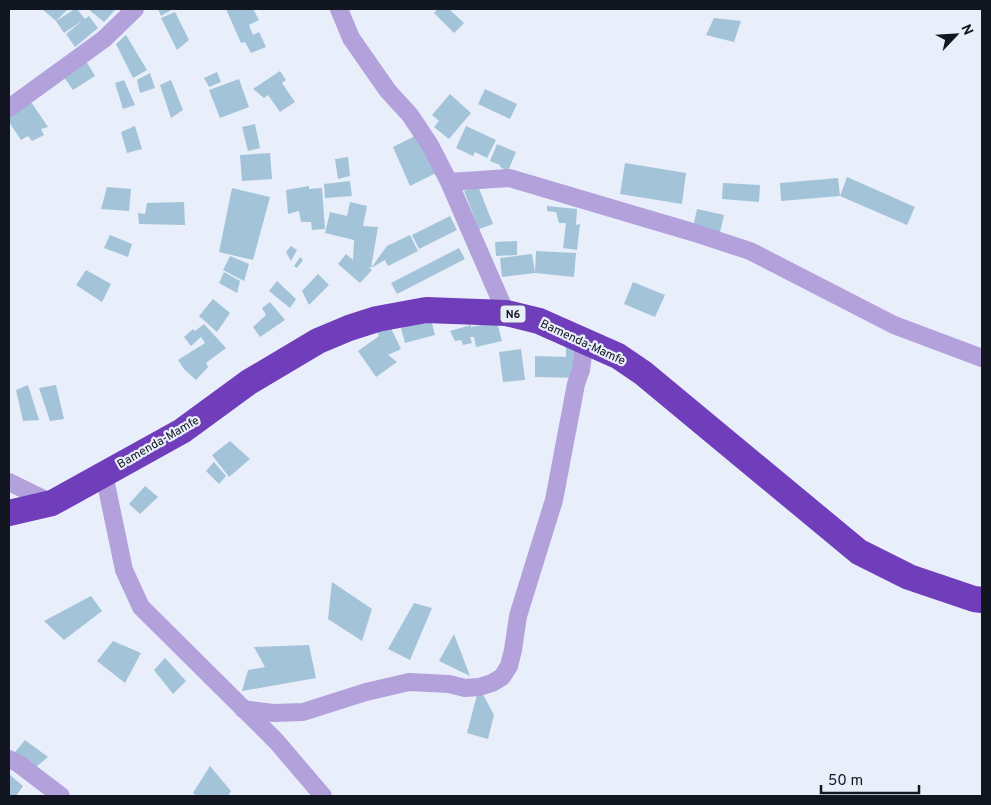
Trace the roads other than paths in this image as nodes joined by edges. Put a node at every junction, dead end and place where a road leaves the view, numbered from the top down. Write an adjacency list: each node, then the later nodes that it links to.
1 (136, 9): 3 (street)
2 (339, 9): 4 (street)
3 (9, 108)
4 (449, 182): 5 (street); 7 (street)
5 (506, 313): 6 (highway, Bamenda-Mamfe / N6); 8 (highway, Bamenda-Mamfe / N6)
6 (585, 342): 12 (highway, Bamenda-Mamfe / N6); 13 (street)
7 (982, 358)
8 (104, 474): 10 (highway, Bamenda-Mamfe / N6); 13 (street)
9 (9, 482): 10 (street)
10 (52, 504): 11 (highway, Bamenda-Mamfe / N6)
11 (9, 513)
12 (982, 600)
13 (243, 709): 16 (street)
14 (9, 759): 15 (street)
15 (61, 796)
16 (323, 796)

